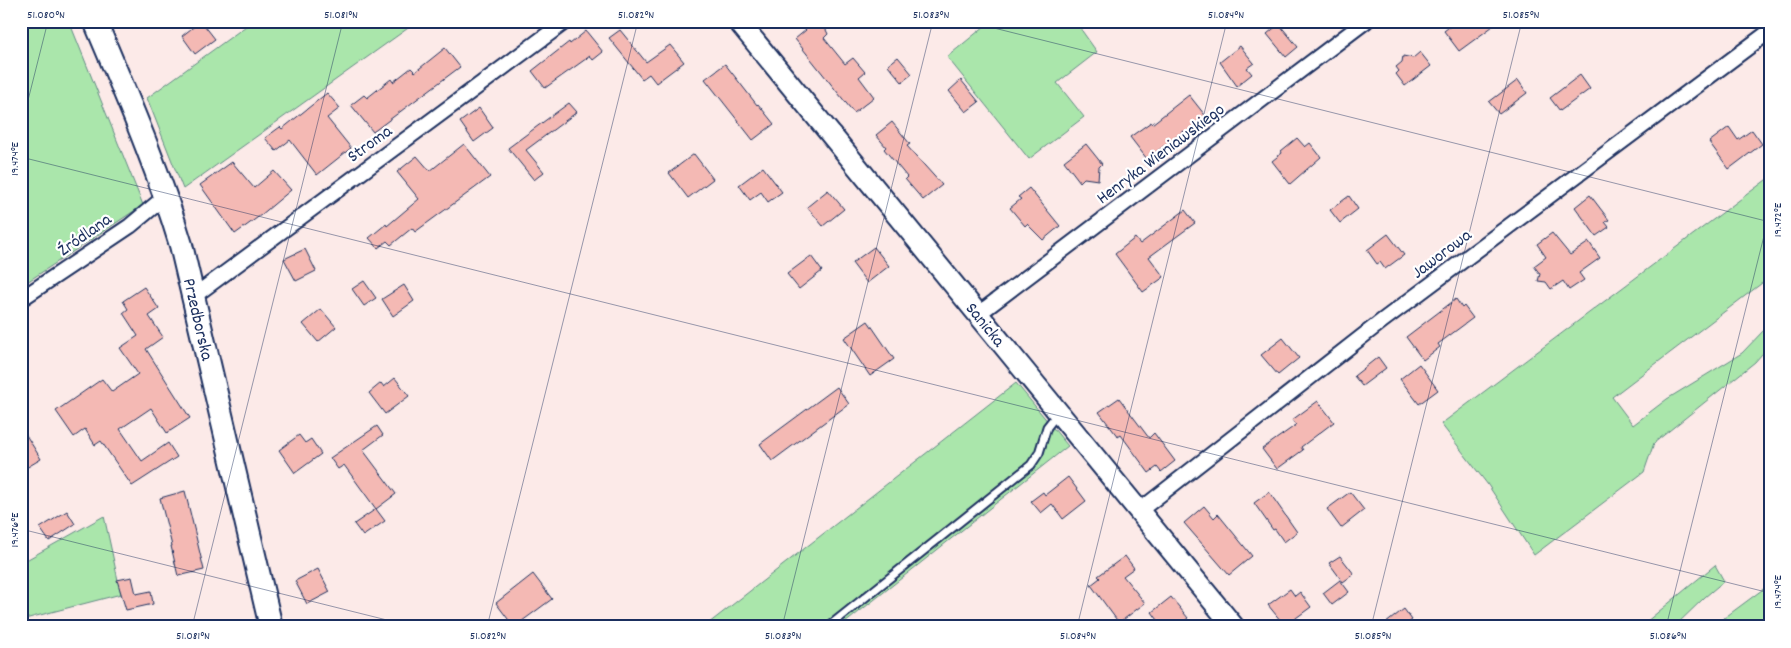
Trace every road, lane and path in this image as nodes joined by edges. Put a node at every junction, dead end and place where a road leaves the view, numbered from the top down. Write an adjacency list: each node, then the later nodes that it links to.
1 (95, 21): 6 (main road, Przedborska)
2 (566, 21): 7 (street, Stroma)
3 (738, 21): 9 (street, Sanicka)
4 (1366, 21): 9 (street, Henryka Wieniawskiego)
5 (1770, 31): 11 (street, Jaworowa)
6 (166, 196): 7 (main road, Przedborska); 8 (street, Źródlana)
7 (194, 296): 12 (main road, Przedborska)
8 (21, 300)
9 (977, 314): 10 (street, Sanicka)
10 (1058, 413): 11 (street, Sanicka); 13 (lane)
11 (1139, 511): 14 (street, Sanicka)
12 (271, 627)
13 (828, 627)
14 (1234, 627)

